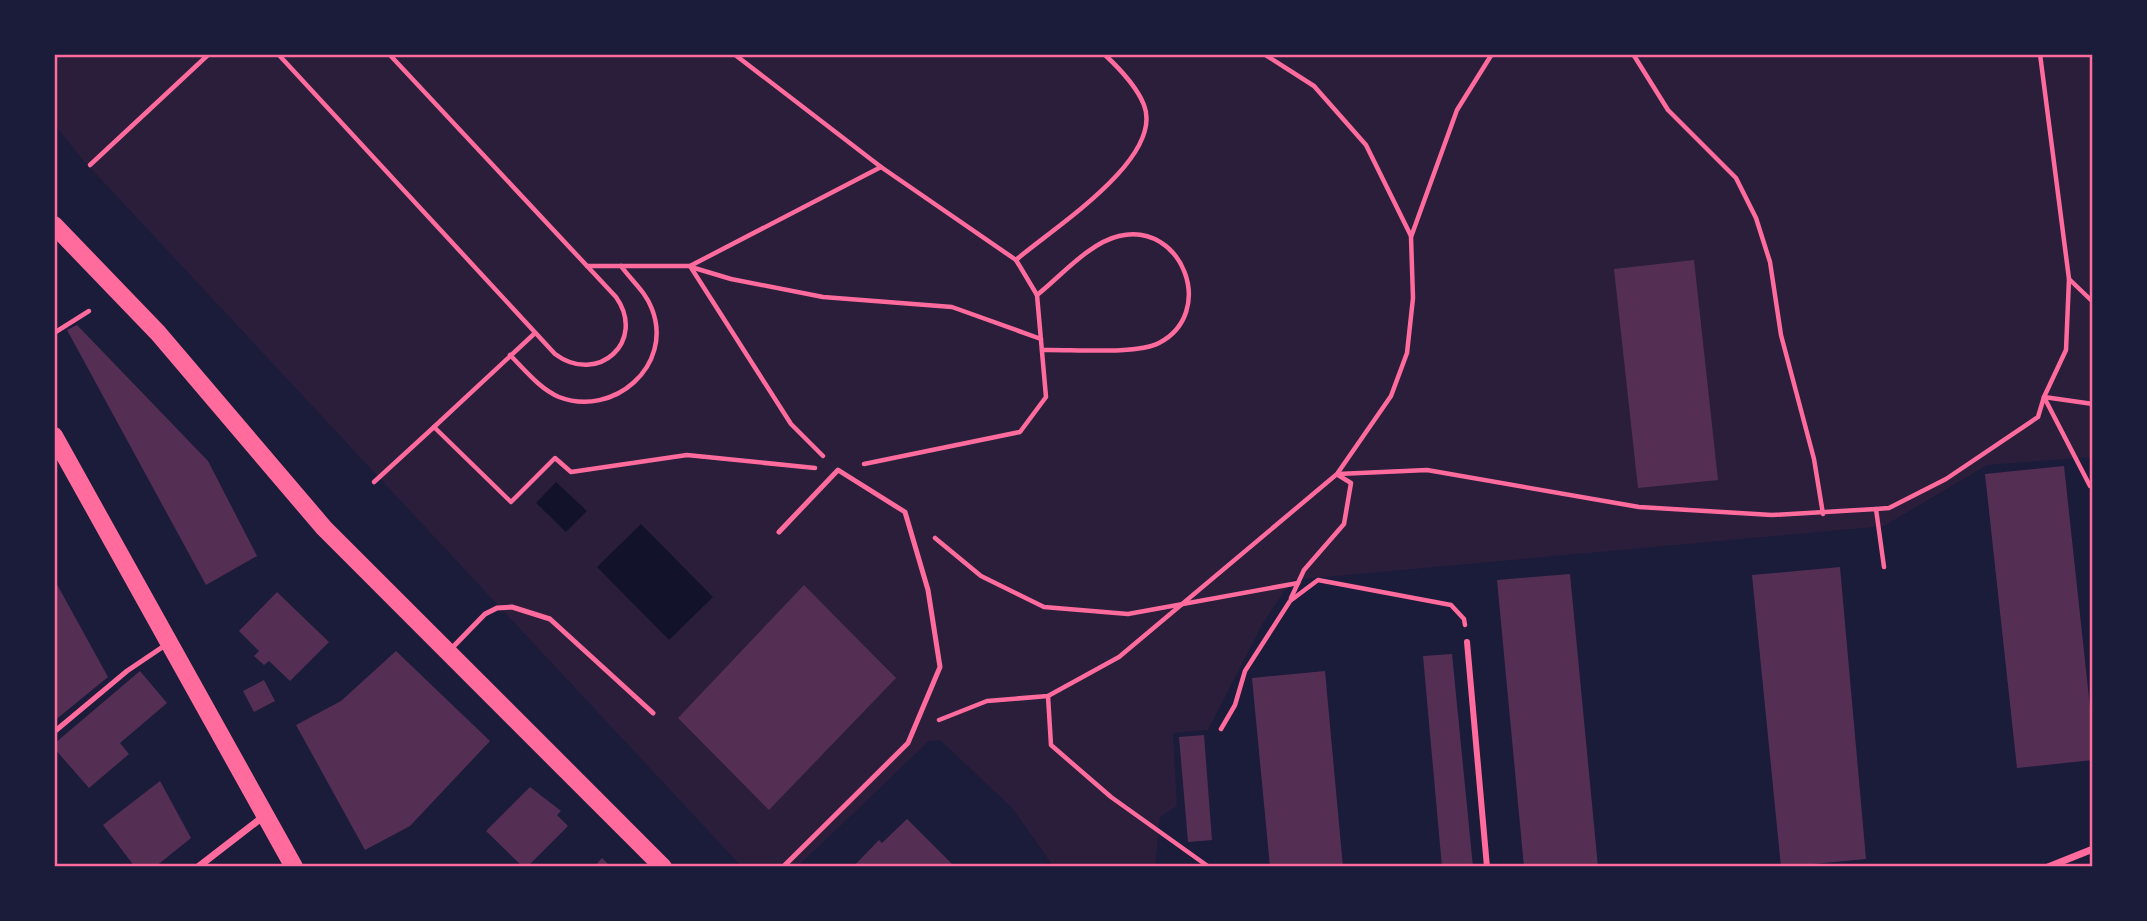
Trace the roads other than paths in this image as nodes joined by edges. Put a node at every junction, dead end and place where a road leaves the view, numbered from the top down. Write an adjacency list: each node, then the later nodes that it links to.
1 (54, 225): 6 (main road)
2 (54, 436): 5 (main road)
3 (779, 532): 14 (lane)
4 (1467, 642): 15 (street)
5 (170, 643): 8 (lane); 9 (main road)
6 (447, 652): 7 (lane); 13 (main road)
7 (653, 713)
8 (54, 732)
9 (265, 816): 11 (street); 12 (main road)
10 (2093, 849): 16 (street)
11 (198, 867)
12 (294, 867)
13 (663, 867)
14 (783, 867)
15 (1487, 867)
16 (2048, 867)

